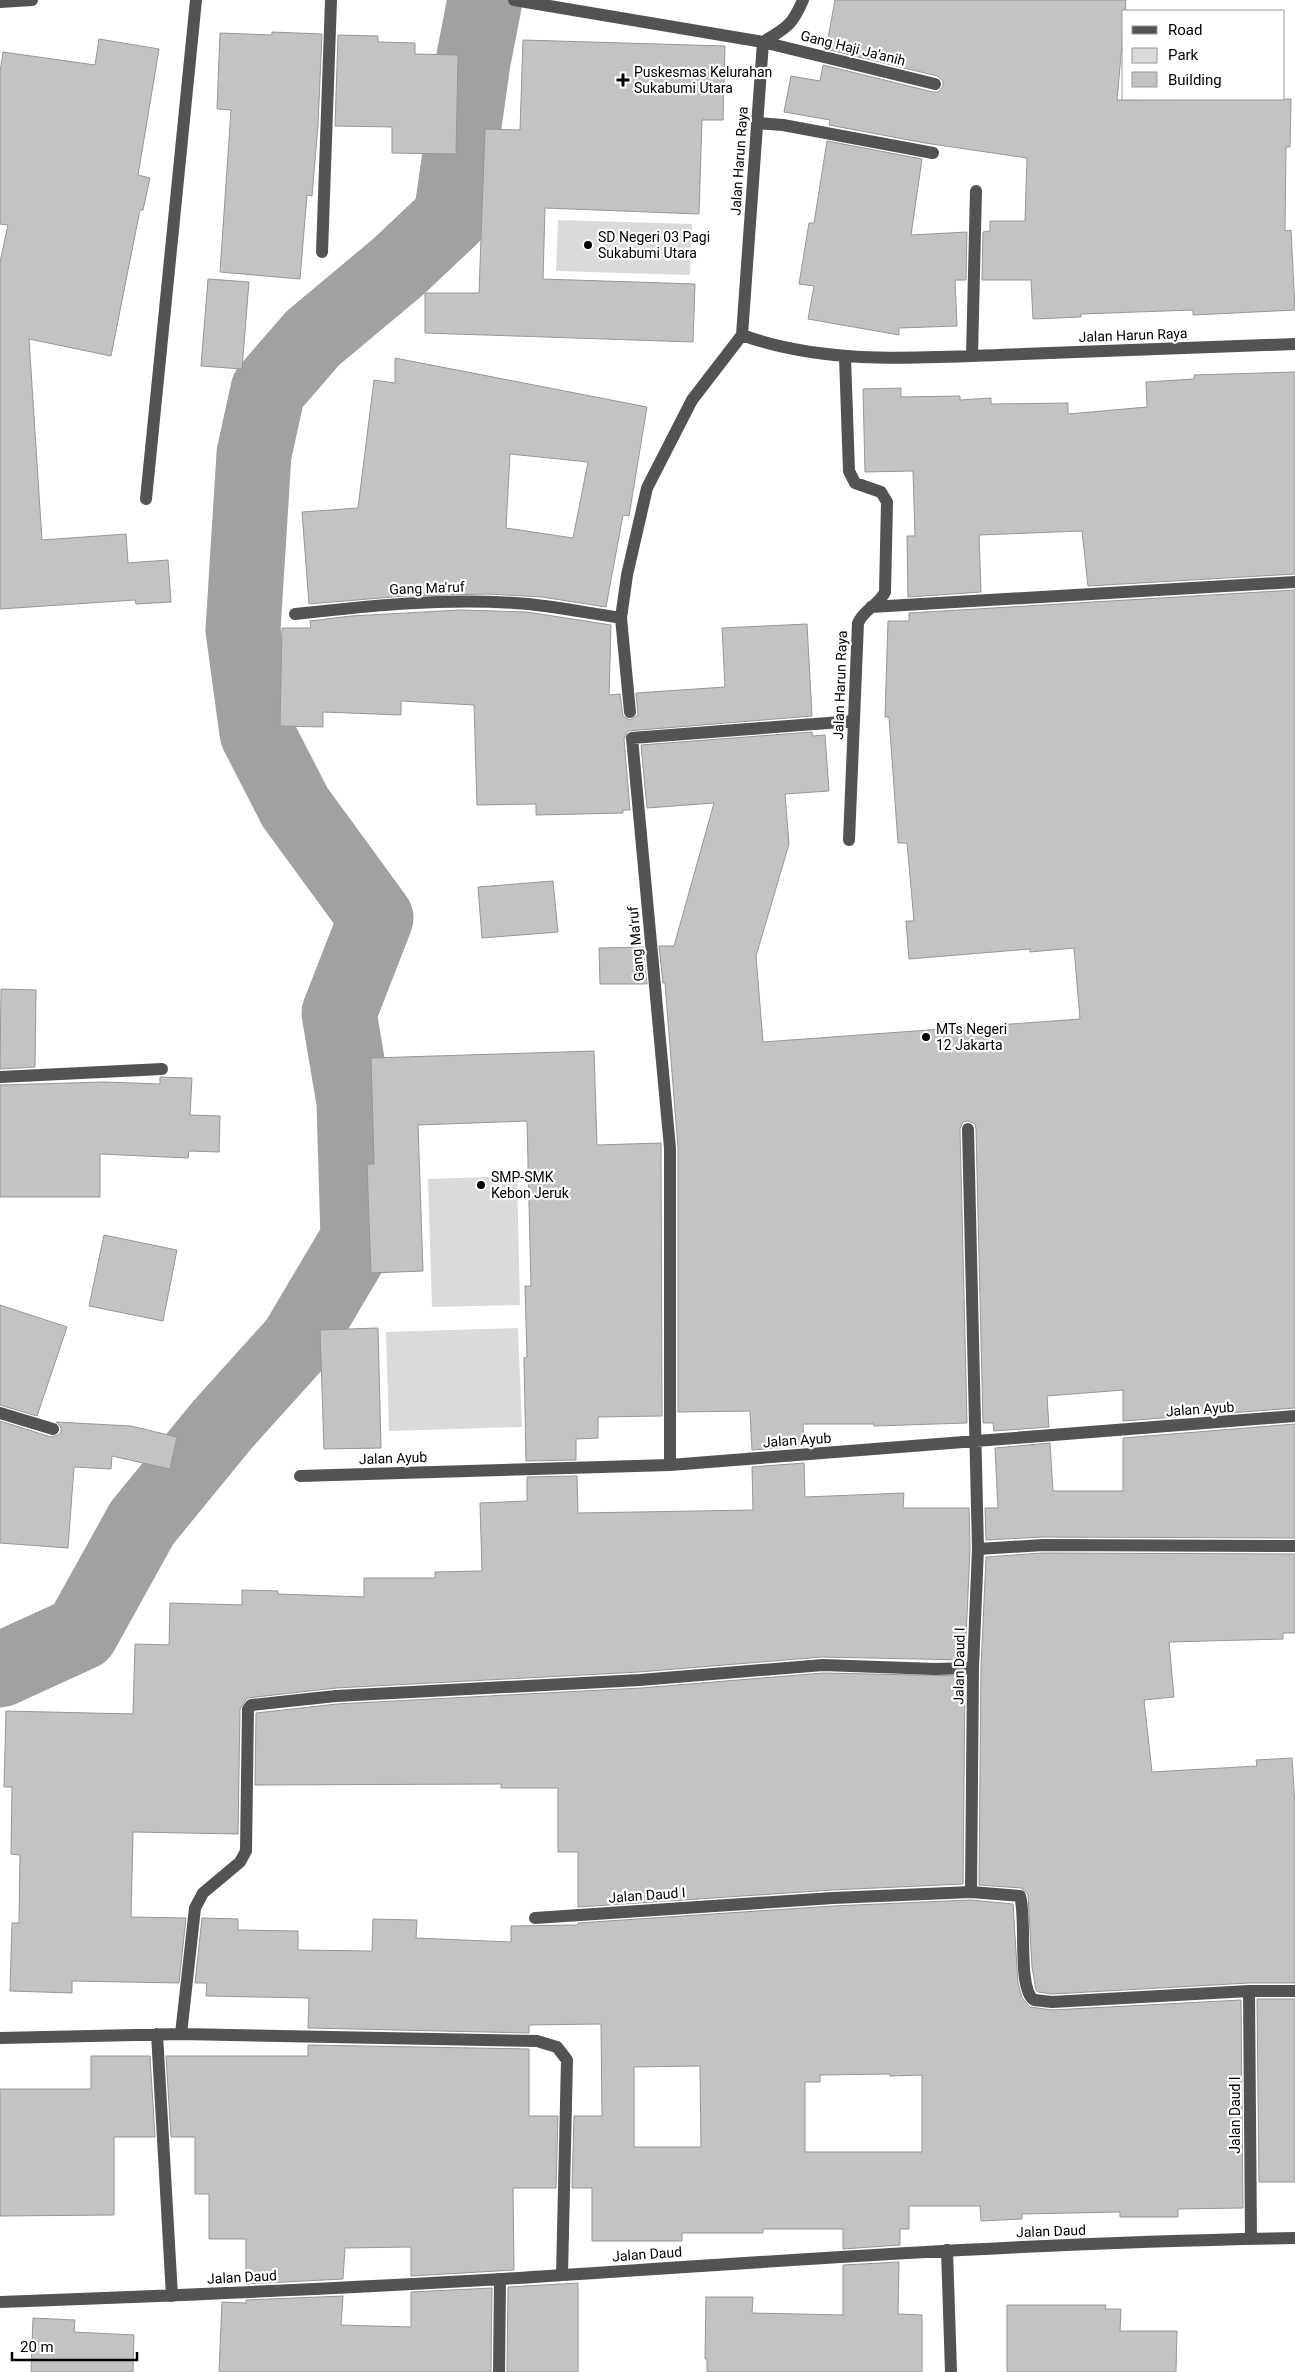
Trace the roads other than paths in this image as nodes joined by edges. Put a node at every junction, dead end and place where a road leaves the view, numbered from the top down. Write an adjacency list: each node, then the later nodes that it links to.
1 (32, 0): 6 (street)
2 (196, 0): 17 (street)
3 (331, 0): 12 (street)
4 (516, 0): 7 (street)
5 (803, 0): 7 (street)
6 (0, 2)
7 (763, 42): 8 (street, Gang Haji Ja'anih); 9 (street, Jalan Harun Raya)
8 (934, 84)
9 (757, 123): 10 (street); 13 (street, Jalan Harun Raya)
10 (933, 153)
11 (976, 191): 15 (street)
12 (322, 252)
13 (742, 335): 16 (street, Jalan Harun Raya); 21 (street)
14 (1295, 344): 15 (street, Jalan Harun Raya)
15 (972, 355): 16 (street, Jalan Harun Raya)
16 (845, 357): 19 (street, Jalan Harun Raya)
17 (146, 499)
18 (1295, 582): 19 (street)
19 (871, 607): 23 (street, Jalan Harun Raya)
20 (295, 614): 21 (street, Gang Ma'ruf)
21 (620, 618): 22 (street)
22 (630, 712)
23 (854, 721): 24 (street, Jalan Harun Raya); 32 (street, Gang Ma'ruf)
24 (849, 840)
25 (162, 1069): 26 (street)
26 (0, 1077)
27 (968, 1129): 31 (street, Jalan Daud I)
28 (0, 1413): 30 (street)
29 (1295, 1416): 31 (street, Jalan Ayub)
30 (53, 1429)
31 (975, 1441): 32 (street, Jalan Ayub); 35 (street, Jalan Daud I)
32 (670, 1465): 33 (street, Jalan Ayub)
33 (300, 1476)
34 (1295, 1546): 35 (street)
35 (978, 1549): 36 (street, Jalan Daud I)
36 (973, 1668): 37 (street, Jalan Daud I); 42 (street)
37 (970, 1892): 38 (street, Jalan Daud I); 39 (street, Jalan Daud I)
38 (536, 1918)
39 (1248, 1991): 40 (street, Jalan Daud I); 45 (street, Jalan Daud I)
40 (1295, 1991)
41 (157, 2034): 42 (street); 43 (street); 49 (street)
42 (181, 2034): 47 (street)
43 (0, 2038)
44 (1295, 2238): 45 (street, Jalan Daud)
45 (1251, 2239): 46 (street, Jalan Daud)
46 (947, 2250): 47 (street, Jalan Daud); 52 (street)
47 (562, 2275): 48 (street, Jalan Daud)
48 (500, 2279): 49 (street, Jalan Daud); 51 (street)
49 (172, 2296): 50 (street, Jalan Daud)
50 (0, 2302)
51 (499, 2372)
52 (951, 2372)

